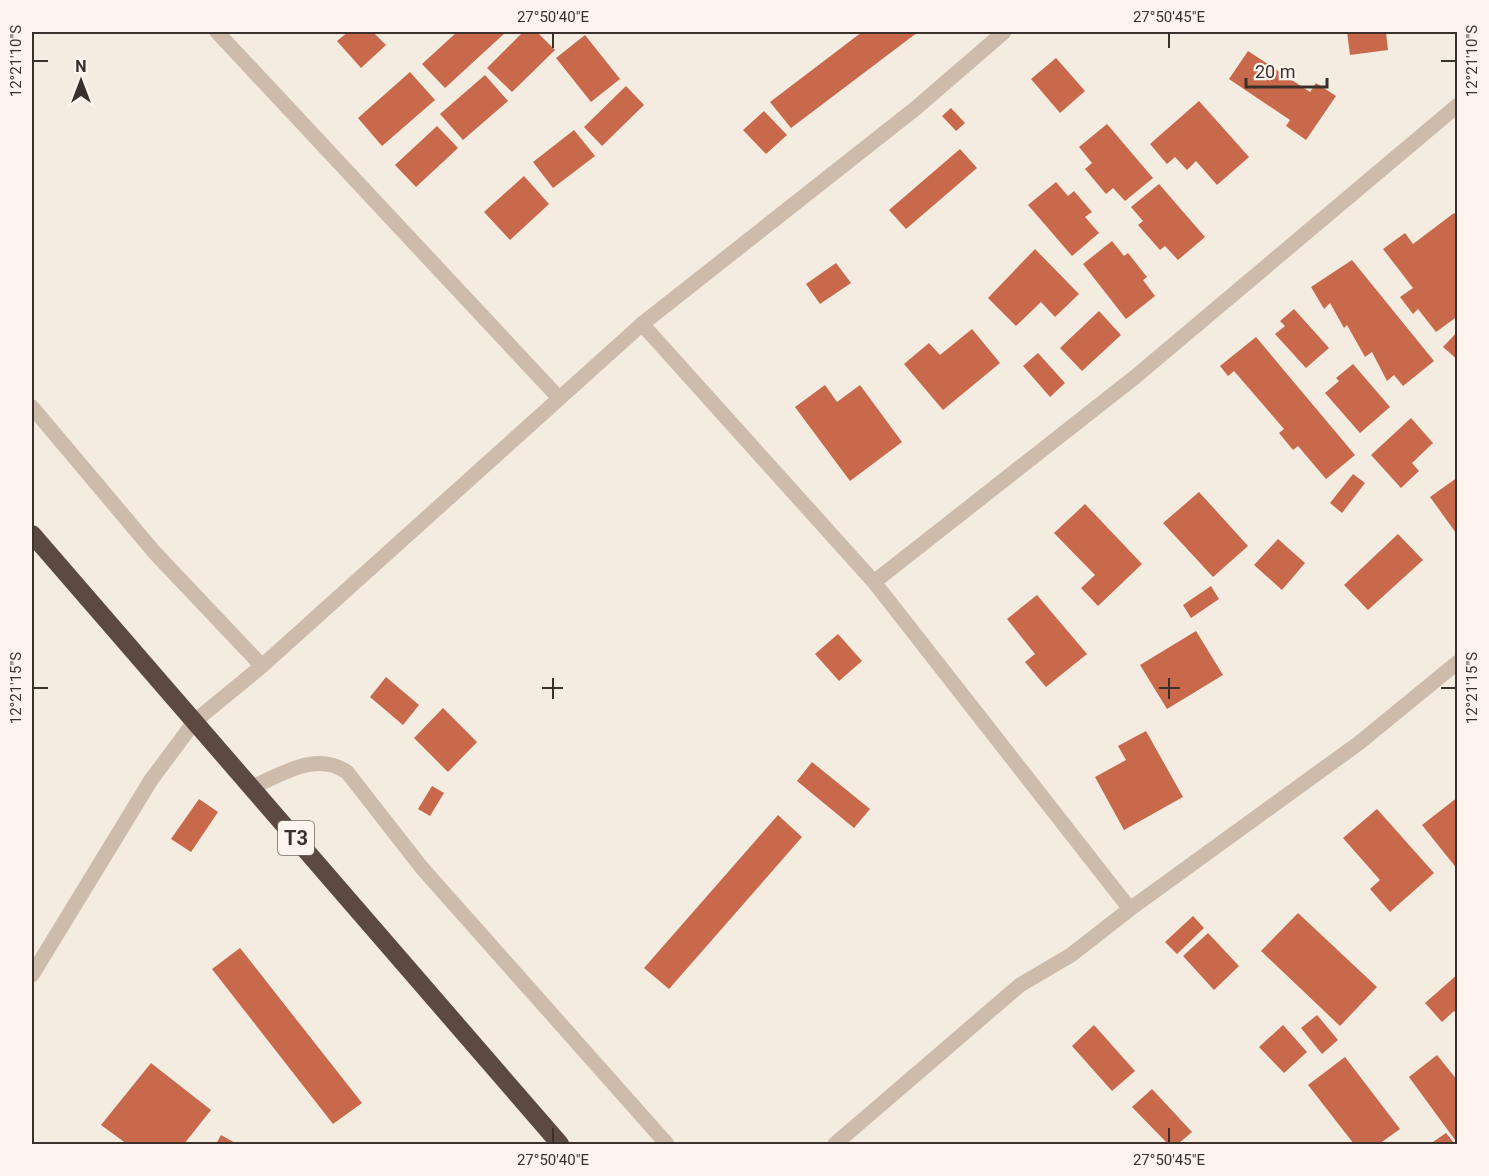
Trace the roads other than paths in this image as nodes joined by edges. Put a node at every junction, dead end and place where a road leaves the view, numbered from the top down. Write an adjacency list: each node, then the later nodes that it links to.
1 (217, 32): 5 (street)
2 (1004, 32): 4 (street)
3 (1458, 105): 8 (street)
4 (642, 324): 5 (street); 8 (street)
5 (559, 398): 10 (street)
6 (32, 407): 10 (street)
7 (32, 534): 11 (highway, T3)
8 (873, 582): 13 (street)
9 (1458, 662): 13 (street)
10 (262, 666): 11 (street)
11 (195, 722): 12 (highway, T3); 14 (street)
12 (252, 787): 15 (highway, T3); 16 (street)
13 (1130, 909): 17 (street)
14 (32, 975)
15 (560, 1144)
16 (667, 1144)
17 (835, 1144)

